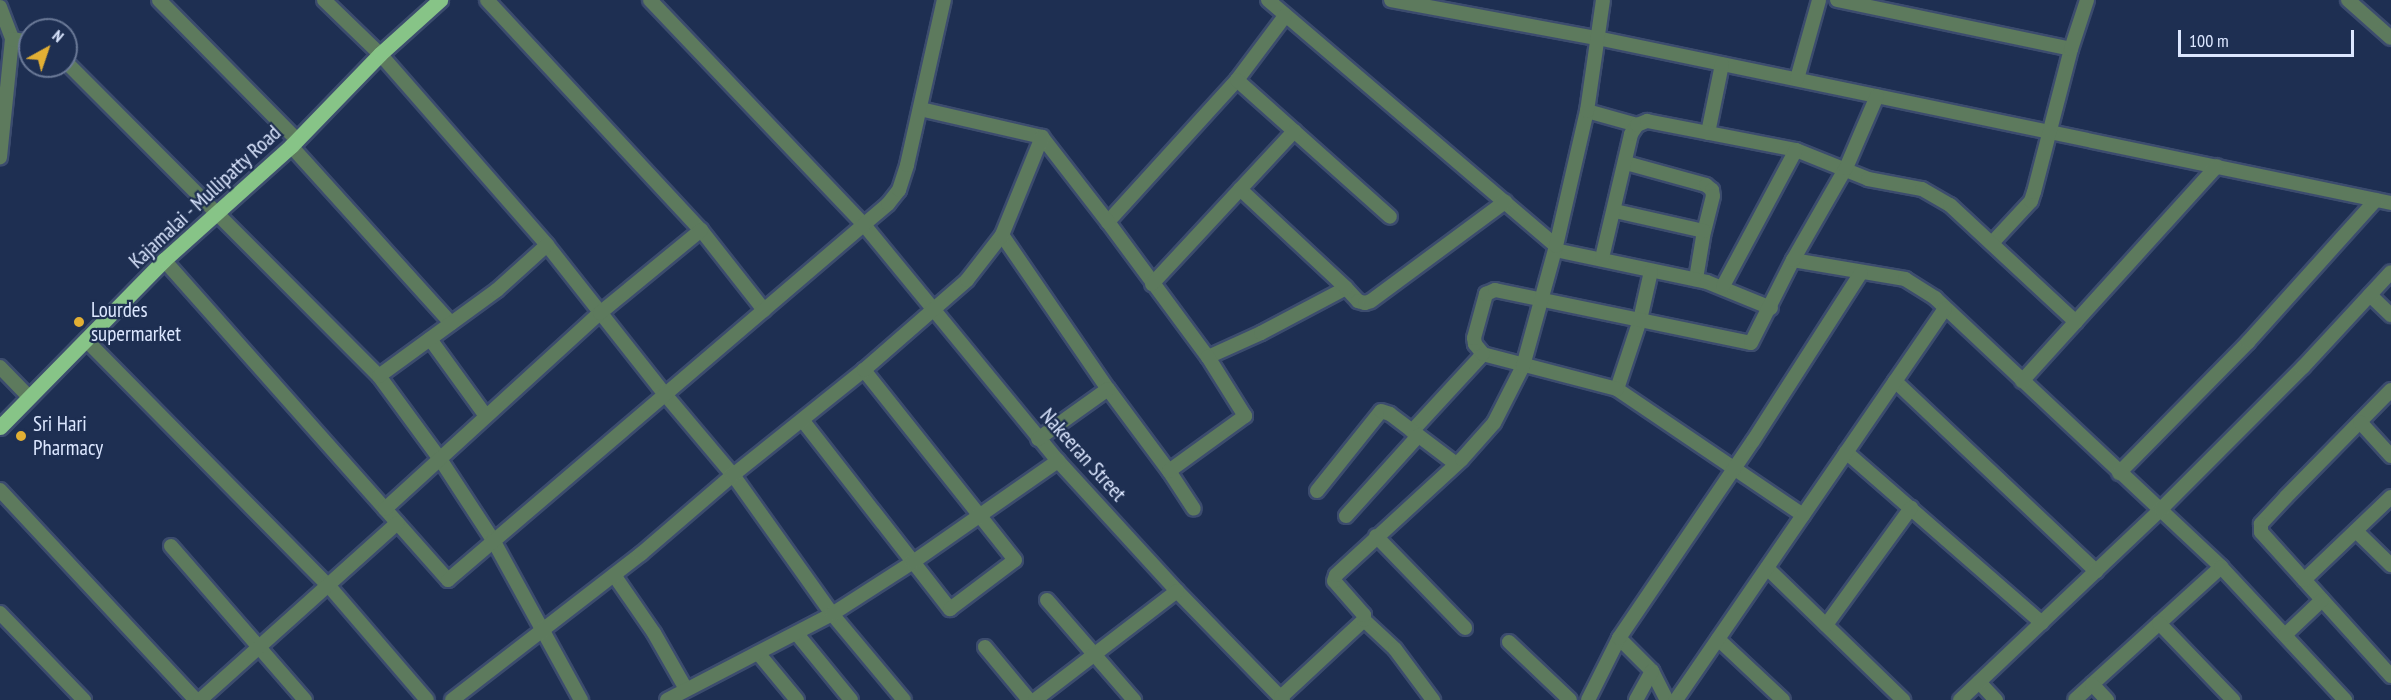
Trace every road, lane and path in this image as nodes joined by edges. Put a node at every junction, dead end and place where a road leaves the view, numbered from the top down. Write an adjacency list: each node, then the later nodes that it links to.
1 (159, 0): 34 (street)
2 (324, 0): 21 (street)
3 (440, 0): 21 (main road, Kajamalai - Mullipatty Road)
4 (487, 0): 49 (street)
5 (650, 0): 48 (street, Nakeeran Street)
6 (944, 0): 27 (street)
7 (1268, 0): 15 (street)
8 (1391, 0): 16 (street)
9 (1603, 0): 16 (street)
10 (1819, 0): 24 (street)
11 (1837, 0): 20 (street)
12 (2087, 0): 20 (street)
13 (2348, 0): 17 (street)
14 (0, 7): 18 (street)
15 (1285, 16): 25 (street); 42 (street)
16 (1597, 38): 22 (street); 28 (street)
17 (2391, 38)
18 (12, 39): 19 (street); 36 (street)
19 (18, 40)
20 (2071, 49): 31 (street)
21 (380, 54): 34 (main road, Kajamalai - Mullipatty Road); 53 (street)
22 (1722, 64): 24 (street); 32 (street)
23 (78, 74): 45 (street)
24 (1797, 79): 26 (street)
25 (1237, 80): 30 (street); 47 (street)
26 (1877, 96): 31 (street); 39 (street)
27 (920, 109): 33 (street); 48 (street)
28 (1587, 111): 29 (street); 54 (street)
29 (1637, 125): 32 (street); 37 (street)
30 (1294, 131): 40 (street); 46 (street)
31 (2049, 132): 38 (street); 52 (street)
32 (1708, 133): 35 (street)
33 (1042, 137): 47 (street); 51 (street)
34 (294, 143): 45 (main road, Kajamalai - Mullipatty Road); 75 (street)
35 (1796, 150): 39 (street); 63 (street)
36 (0, 157)
37 (1626, 163): 44 (street); 50 (street)
38 (2217, 166): 41 (street); 74 (street)
39 (1846, 168): 52 (street); 57 (street)
40 (1240, 189): 62 (street); 64 (street)
41 (2376, 200): 43 (street); 104 (street)
42 (1505, 202): 54 (street); 64 (street)
43 (2391, 203)
44 (1615, 211): 50 (street); 55 (street)
45 (217, 213): 56 (main road, Kajamalai - Mullipatty Road); 83 (street)
46 (1390, 217)
47 (1107, 222): 62 (street)
48 (865, 226): 69 (street); 70 (street, Nakeeran Street)
49 (702, 230): 69 (street); 71 (street)
50 (1704, 231): 61 (street)
51 (1002, 235): 70 (street); 86 (street)
52 (1992, 243): 74 (street)
53 (547, 244): 71 (street); 75 (street)
54 (1555, 248): 55 (street); 66 (street)
55 (1602, 258): 58 (street)
56 (165, 260): 77 (main road, Kajamalai - Mullipatty Road); 109 (street)
57 (1793, 260): 60 (street); 67 (street)
58 (1651, 271): 61 (street); 73 (street)
59 (2391, 272): 65 (street)
60 (1861, 273): 68 (street); 102 (street)
61 (1696, 279): 63 (street)
62 (1152, 284): 79 (street)
63 (1723, 286): 67 (street)
64 (1346, 288): 79 (street)
65 (2370, 295): 72 (street); 112 (street)
66 (1540, 301): 73 (street); 78 (street); 80 (street)
67 (1770, 308): 73 (street)
68 (1945, 308): 84 (street); 85 (street)
69 (764, 310): 89 (street)
70 (934, 310): 82 (street); 96 (street, Nakeeran Street)
71 (600, 313): 89 (street); 91 (street)
72 (2391, 315)
73 (1640, 320): 87 (street)
74 (2076, 322): 85 (street)
75 (452, 323): 76 (street)
76 (430, 339): 83 (street); 91 (street)
77 (86, 340): 90 (main road, Kajamalai - Mullipatty Road); 128 (street)
78 (1483, 354): 80 (street); 95 (street)
79 (1208, 357): 103 (street)
80 (1523, 366): 87 (street); 101 (street)
81 (0, 367): 90 (street)
82 (864, 370): 92 (street); 113 (street)
83 (379, 376): 99 (street)
84 (1895, 381): 97 (street); 125 (street)
85 (2022, 381): 104 (street)
86 (1107, 389): 96 (street); 103 (street)
87 (1617, 389): 102 (street)
88 (2391, 390): 93 (street)
89 (664, 393): 105 (street); 119 (street)
90 (29, 397): 94 (main road, Kajamalai - Mullipatty Road)
91 (486, 417): 99 (street)
92 (803, 421): 105 (street); 121 (street)
93 (2360, 422): 98 (street); 127 (street)
94 (0, 427)
95 (1415, 433): 101 (street); 107 (street); 114 (street)
96 (1038, 439): 100 (street, Nakeeran Street)
97 (1846, 452): 110 (street); 115 (street)
98 (2391, 456)
99 (440, 459): 109 (street); 119 (street)
100 (1058, 461): 113 (street); 129 (street, Nakeeran Street)
101 (1456, 465): 118 (street)
102 (1734, 468): 115 (street); 142 (street)
103 (1169, 471): 111 (street)
104 (2119, 473): 112 (street)
105 (733, 475): 126 (street); 133 (street)
106 (0, 490): 156 (street)
107 (1317, 490)
108 (2391, 497): 117 (street)
109 (385, 508): 116 (street)
110 (1911, 508): 135 (street); 137 (street)
111 (1194, 509)
112 (2161, 509): 123 (street); 125 (street)
113 (979, 516): 121 (street); 121 (street)
114 (1346, 516)
115 (1803, 516): 124 (street)
116 (397, 523): 119 (street); 128 (street)
117 (2356, 531): 122 (street); 127 (street)
118 (1376, 536): 134 (street); 138 (street)
119 (493, 540): 139 (street)
120 (171, 546): 146 (street)
121 (913, 562): 133 (street)
122 (2391, 566)
123 (2222, 567): 136 (street); 141 (street)
124 (1767, 568): 137 (street); 143 (street)
125 (2096, 571): 135 (street)
126 (614, 575): 139 (street); 153 (street)
127 (2304, 580): 131 (street)
128 (329, 586): 146 (street); 158 (street)
129 (1177, 591): 148 (street); 154 (street, Nakeeran Street)
130 (1047, 600): 148 (street)
131 (2322, 600): 141 (street); 150 (street)
132 (0, 613): 155 (street)
133 (832, 614): 140 (street); 164 (street)
134 (1365, 620): 154 (street); 168 (street)
135 (2042, 623): 151 (street)
136 (2159, 624): 152 (street); 180 (street)
137 (1826, 626): 175 (street)
138 (1465, 628)
139 (542, 632): 159 (street); 160 (street)
140 (797, 634): 147 (street); 163 (street)
141 (2285, 635): 181 (street)
142 (1619, 638): 149 (street); 170 (street)
143 (1718, 639): 173 (street); 174 (street)
144 (1509, 642): 169 (street)
145 (985, 647): 165 (street)
146 (258, 648): 156 (street); 157 (street)
147 (758, 653): 153 (street); 162 (street)
148 (1095, 656): 166 (street); 167 (street)
149 (1652, 671): 171 (street); 172 (street)
150 (2391, 676)
151 (1979, 682): 176 (street); 177 (street)
152 (2092, 684): 178 (street); 179 (street)
153 (686, 690): 161 (street)
154 (1282, 699)
155 (84, 700)
156 (198, 700)
157 (305, 700)
158 (427, 700)
159 (452, 700)
160 (581, 700)
161 (667, 700)
162 (797, 700)
163 (851, 700)
164 (904, 700)
165 (1029, 700)
166 (1035, 700)
167 (1134, 700)
168 (1433, 700)
169 (1570, 700)
170 (1588, 700)
171 (1636, 700)
172 (1667, 700)
173 (1676, 700)
174 (1784, 700)
175 (1903, 700)
176 (1960, 700)
177 (1996, 700)
178 (2075, 700)
179 (2107, 700)
180 (2233, 700)
181 (2345, 700)

